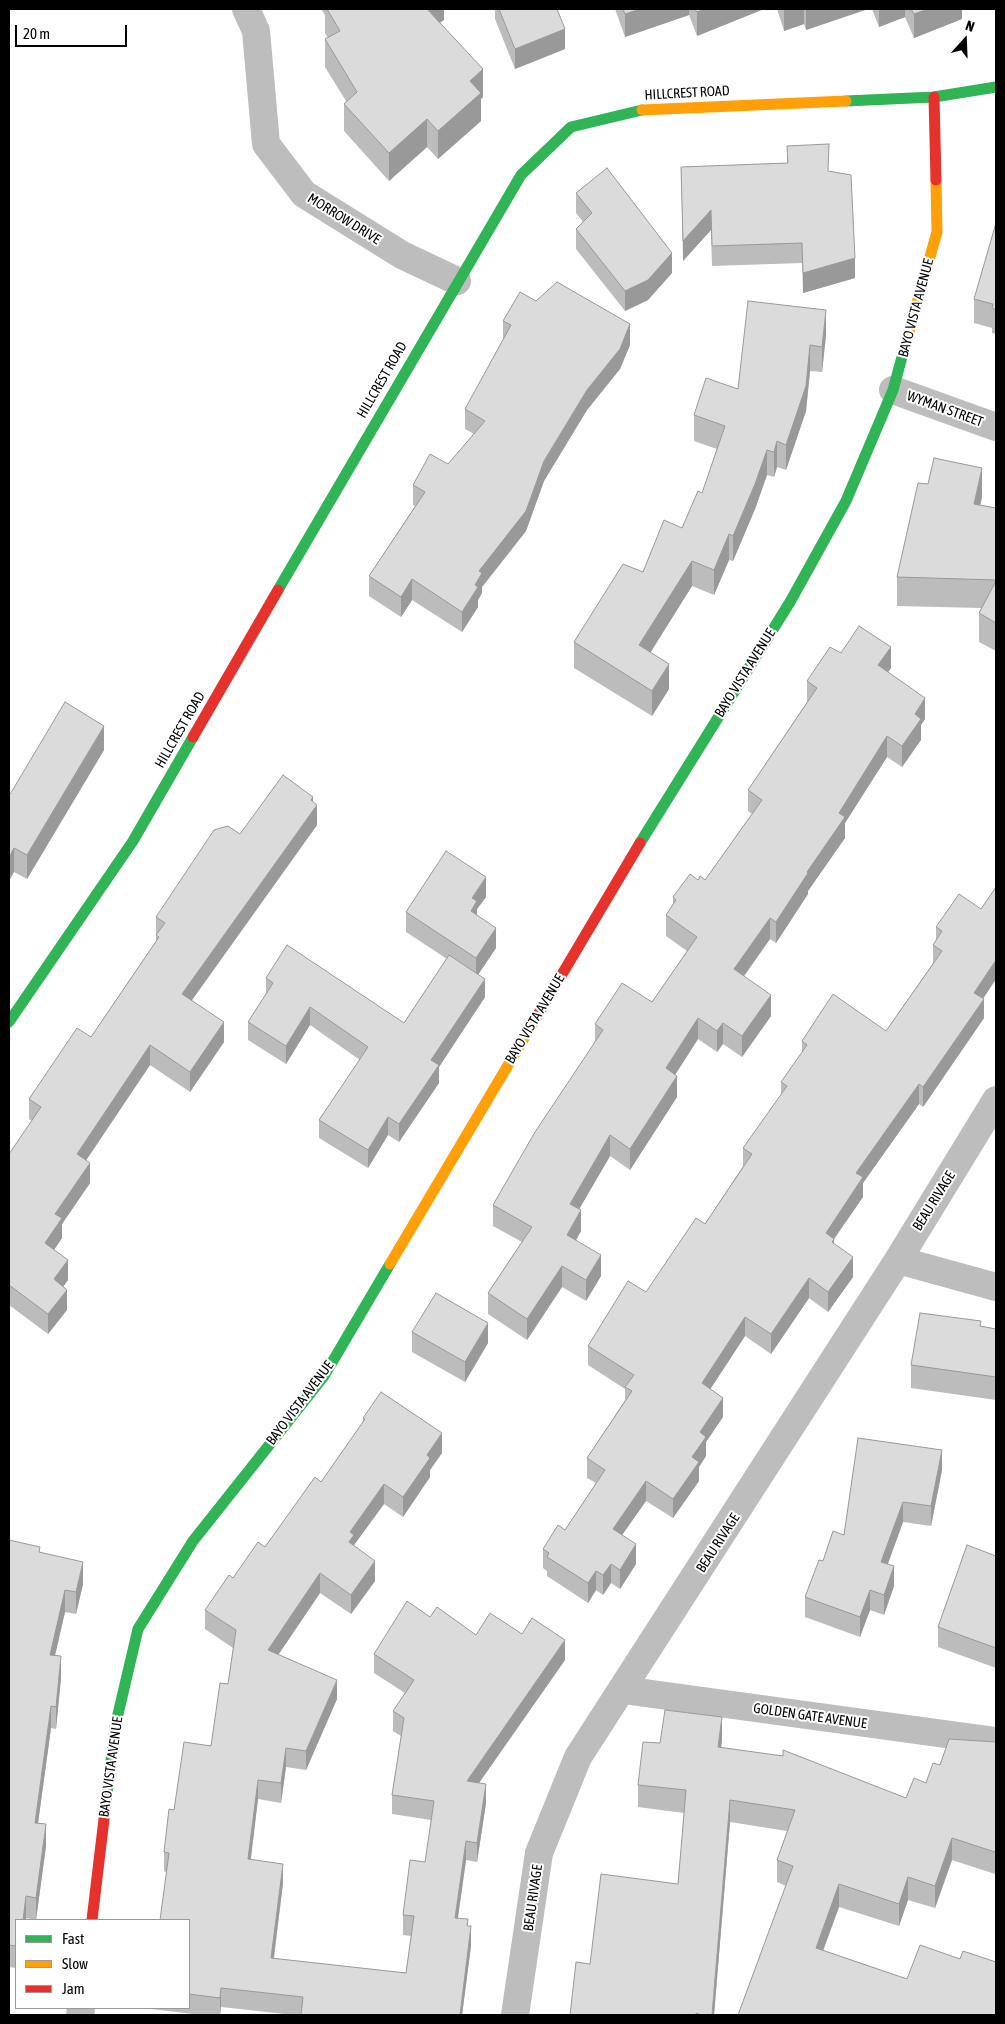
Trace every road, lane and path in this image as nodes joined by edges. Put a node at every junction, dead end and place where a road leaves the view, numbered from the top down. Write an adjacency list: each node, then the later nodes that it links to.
1 (246, 9): 4 (street, MORROW DRIVE)
2 (996, 88): 3 (street, HILLCREST ROAD)
3 (934, 97): 4 (street, HILLCREST ROAD); 5 (street, BAYO VISTA AVENUE)
4 (457, 281): 7 (street, HILLCREST ROAD)
5 (893, 390): 6 (street, WYMAN STREET); 13 (street, BAYO VISTA AVENUE)
6 (996, 427)
7 (9, 1022)
8 (996, 1100): 9 (street, BEAU RIVAGE)
9 (898, 1260): 10 (street); 11 (street, BEAU RIVAGE)
10 (996, 1287)
11 (623, 1690): 12 (street, GOLDEN GATE AVENUE); 14 (street, BEAU RIVAGE)
12 (996, 1741)
13 (92, 1919)
14 (515, 2015)

